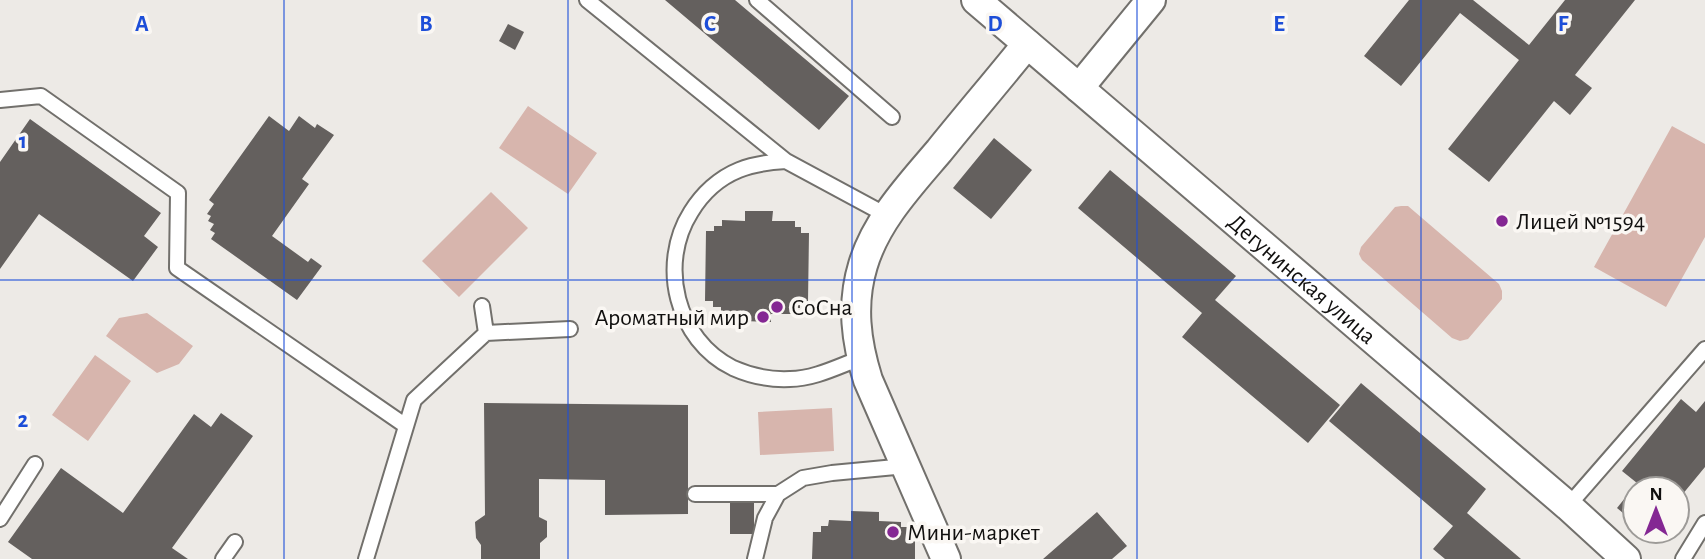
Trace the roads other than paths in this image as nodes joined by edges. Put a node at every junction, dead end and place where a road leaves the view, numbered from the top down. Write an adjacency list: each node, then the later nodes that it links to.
1 (587, 0): 9 (lane)
2 (757, 0): 8 (lane)
3 (976, 0): 5 (street, Дегунинская улица)
4 (1151, 0): 6 (street)
5 (1027, 44): 6 (street, Дегунинская улица); 10 (street)
6 (1079, 88): 21 (street, Дегунинская улица)
7 (0, 100): 16 (lane)
8 (892, 117)
9 (786, 161): 10 (lane); 15 (lane)
10 (888, 216): 15 (street)
11 (482, 306): 13 (lane)
12 (570, 328): 13 (lane)
13 (486, 333): 16 (lane)
14 (1705, 349): 21 (lane)
15 (861, 358): 18 (street)
16 (406, 426): 26 (lane)
17 (35, 464): 22 (lane)
18 (906, 466): 20 (lane); 28 (street)
19 (695, 494): 20 (lane)
20 (778, 494): 27 (lane)
21 (1568, 506): 29 (street, Дегунинская улица)
22 (0, 519)
23 (1705, 523): 30 (lane)
24 (235, 542): 25 (lane)
25 (223, 559)
26 (366, 559)
27 (755, 559)
28 (946, 559)
29 (1626, 559)
30 (1683, 559)

